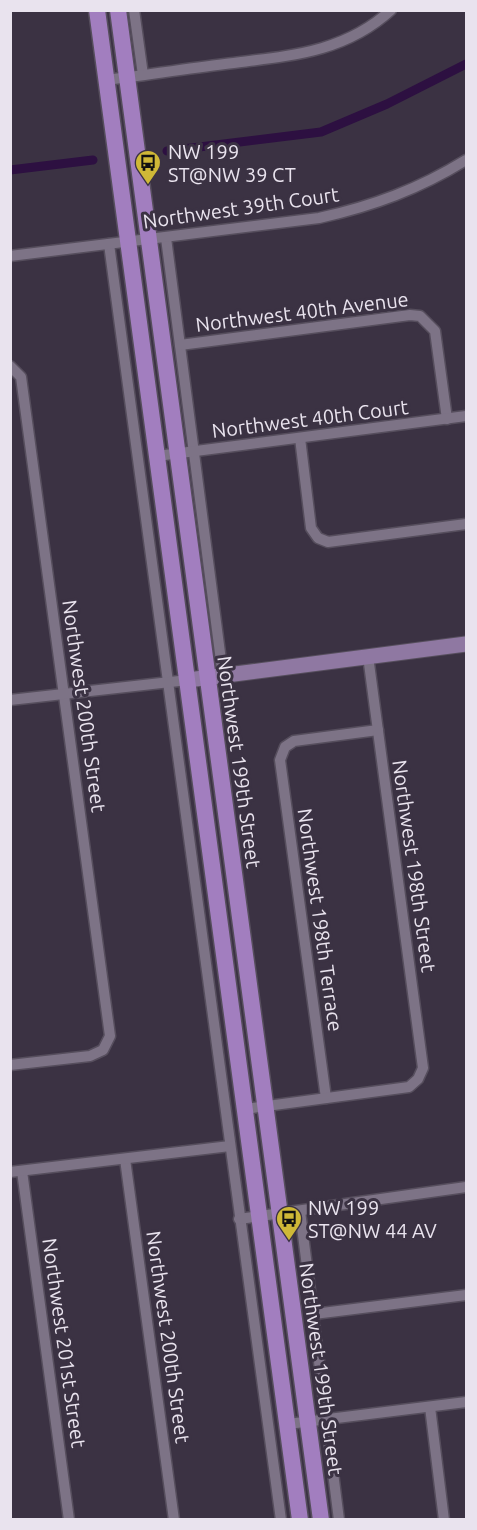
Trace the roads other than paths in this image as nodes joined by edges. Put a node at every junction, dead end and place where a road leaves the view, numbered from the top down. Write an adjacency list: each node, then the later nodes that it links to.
1 (97, 10): 8 (main road, Northwest 199th Street)
2 (117, 10): 7 (main road, Northwest 199th Street)
3 (134, 10): 7 (street)
4 (375, 10): 6 (street)
5 (391, 10): 6 (street)
6 (377, 23): 7 (street)
7 (135, 76): 8 (street); 11 (main road, Northwest 199th Street)
8 (107, 80): 12 (main road, Northwest 199th Street)
9 (466, 160): 10 (street, Northwest 39th Court)
10 (166, 238): 11 (street, Northwest 39th Court); 15 (street)
11 (147, 240): 12 (street, Northwest 39th Court); 21 (main road, Northwest 199th Street)
12 (129, 242): 13 (street, Northwest 39th Court); 22 (main road, Northwest 199th Street)
13 (109, 244): 14 (street, Northwest 39th Court); 28 (street)
14 (10, 256)
15 (180, 345): 18 (street, Northwest 40th Avenue); 20 (street)
16 (12, 367): 29 (street, Northwest 200th Street)
17 (466, 417): 18 (street, Northwest 40th Court)
18 (447, 419): 19 (street, Northwest 40th Court)
19 (300, 438): 20 (street, Northwest 40th Court); 23 (street)
20 (195, 452): 21 (street, Northwest 40th Court); 26 (street)
21 (177, 454): 22 (street, Northwest 40th Court); 26 (main road, Northwest 199th Street)
22 (158, 456): 27 (main road, Northwest 199th Street)
23 (466, 524)
24 (466, 644): 25 (street)
25 (368, 656): 26 (street); 31 (street, Northwest 198th Street)
26 (215, 677): 27 (street); 34 (main road, Northwest 199th Street)
27 (188, 680): 28 (street); 35 (main road, Northwest 199th Street)
28 (168, 683): 29 (street); 36 (street)
29 (65, 693): 30 (street); 32 (street, Northwest 200th Street)
30 (10, 700)
31 (378, 730): 33 (street, Northwest 198th Street); 33 (street, Northwest 198th Terrace)
32 (10, 1065)
33 (326, 1098): 34 (street)
34 (264, 1106): 35 (street); 42 (main road, Northwest 199th Street)
35 (245, 1109): 43 (main road, Northwest 199th Street)
36 (230, 1146): 37 (street); 44 (street)
37 (125, 1159): 38 (street); 53 (street, Northwest 200th Street)
38 (22, 1171): 39 (street); 52 (street, Northwest 201st Street)
39 (10, 1172)
40 (466, 1187): 41 (street)
41 (300, 1211): 42 (street); 46 (street)
42 (279, 1214): 43 (street); 50 (main road, Northwest 199th Street)
43 (259, 1216): 44 (street); 51 (main road, Northwest 199th Street)
44 (239, 1219): 54 (street)
45 (466, 1295): 46 (street)
46 (314, 1314): 49 (street)
47 (466, 1402): 48 (street)
48 (430, 1407): 49 (street); 58 (street)
49 (326, 1419): 50 (street); 57 (street)
50 (307, 1422): 51 (street); 56 (main road, Northwest 199th Street)
51 (288, 1424): 55 (main road, Northwest 199th Street)
52 (69, 1520)
53 (174, 1520)
54 (280, 1520)
55 (300, 1520)
56 (321, 1520)
57 (339, 1520)
58 (444, 1520)

